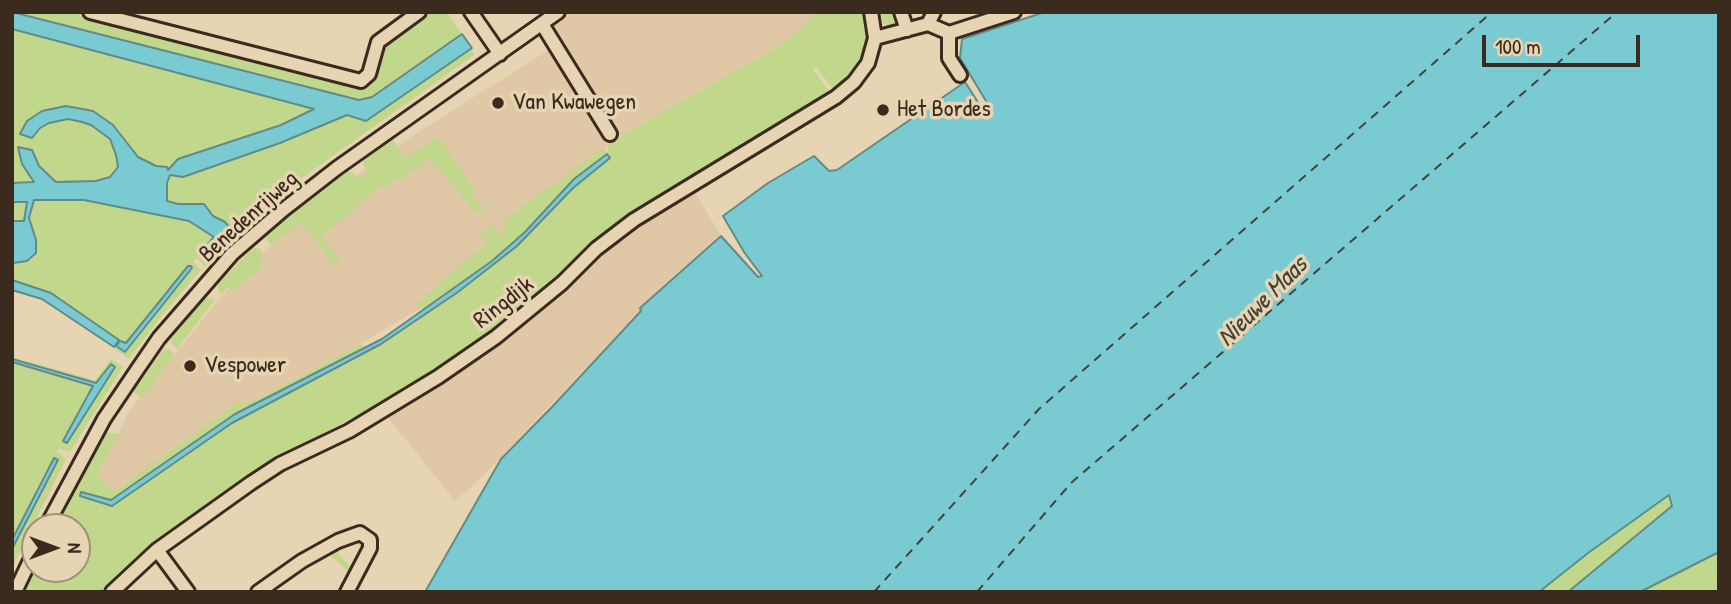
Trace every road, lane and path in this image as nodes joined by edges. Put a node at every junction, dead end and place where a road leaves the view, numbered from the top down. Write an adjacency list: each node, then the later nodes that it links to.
1 (90, 12): 8 (street)
2 (419, 12): 8 (street)
3 (471, 12): 14 (street)
4 (558, 12): 10 (street, Benedenrijweg)
5 (871, 12): 13 (street, Ringdijk)
6 (901, 12): 11 (street)
7 (1014, 12): 12 (street)
8 (402, 17)
9 (931, 18): 11 (street); 12 (street)
10 (542, 24): 14 (street, Benedenrijweg); 16 (street)
11 (907, 30): 13 (street)
12 (949, 33): 15 (street)
13 (875, 38): 18 (street, Ringdijk)
14 (500, 54): 17 (street, Benedenrijweg)
15 (960, 75)
16 (610, 134)
17 (54, 513)
18 (157, 550): 19 (street, Ringdijk); 20 (street)
19 (112, 592)
20 (188, 592)
21 (258, 592): 22 (street)
22 (347, 592)

